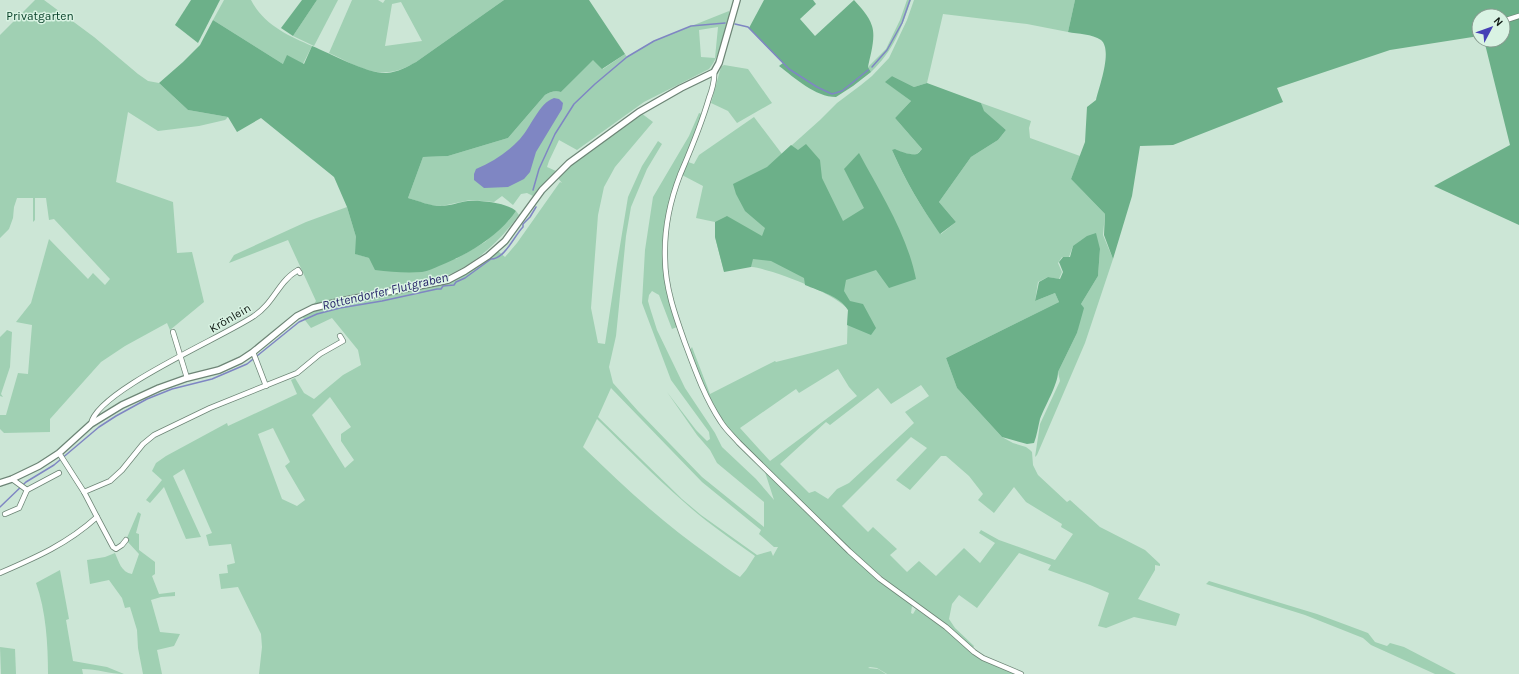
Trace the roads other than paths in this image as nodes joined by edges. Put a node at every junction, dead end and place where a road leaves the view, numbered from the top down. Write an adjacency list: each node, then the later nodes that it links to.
1 (737, 0): 2 (street)
2 (715, 70): 8 (street); 23 (street)
3 (298, 270): 9 (street, Krönlein)
4 (173, 332): 9 (street)
5 (340, 336): 6 (street)
6 (343, 341): 7 (street); 11 (street)
7 (347, 346)
8 (253, 352): 10 (street); 11 (street)
9 (180, 357): 10 (street); 12 (street, Krönlein)
10 (187, 378): 12 (street)
11 (266, 386): 18 (street)
12 (90, 424): 13 (street)
13 (59, 453): 15 (street); 18 (street)
14 (60, 473): 17 (street)
15 (12, 479): 16 (street); 17 (street)
16 (0, 483)
17 (26, 489): 19 (street)
18 (84, 492): 20 (street)
19 (5, 514)
20 (97, 517): 21 (street); 22 (street)
21 (126, 540)
22 (0, 573)
23 (1021, 674)

